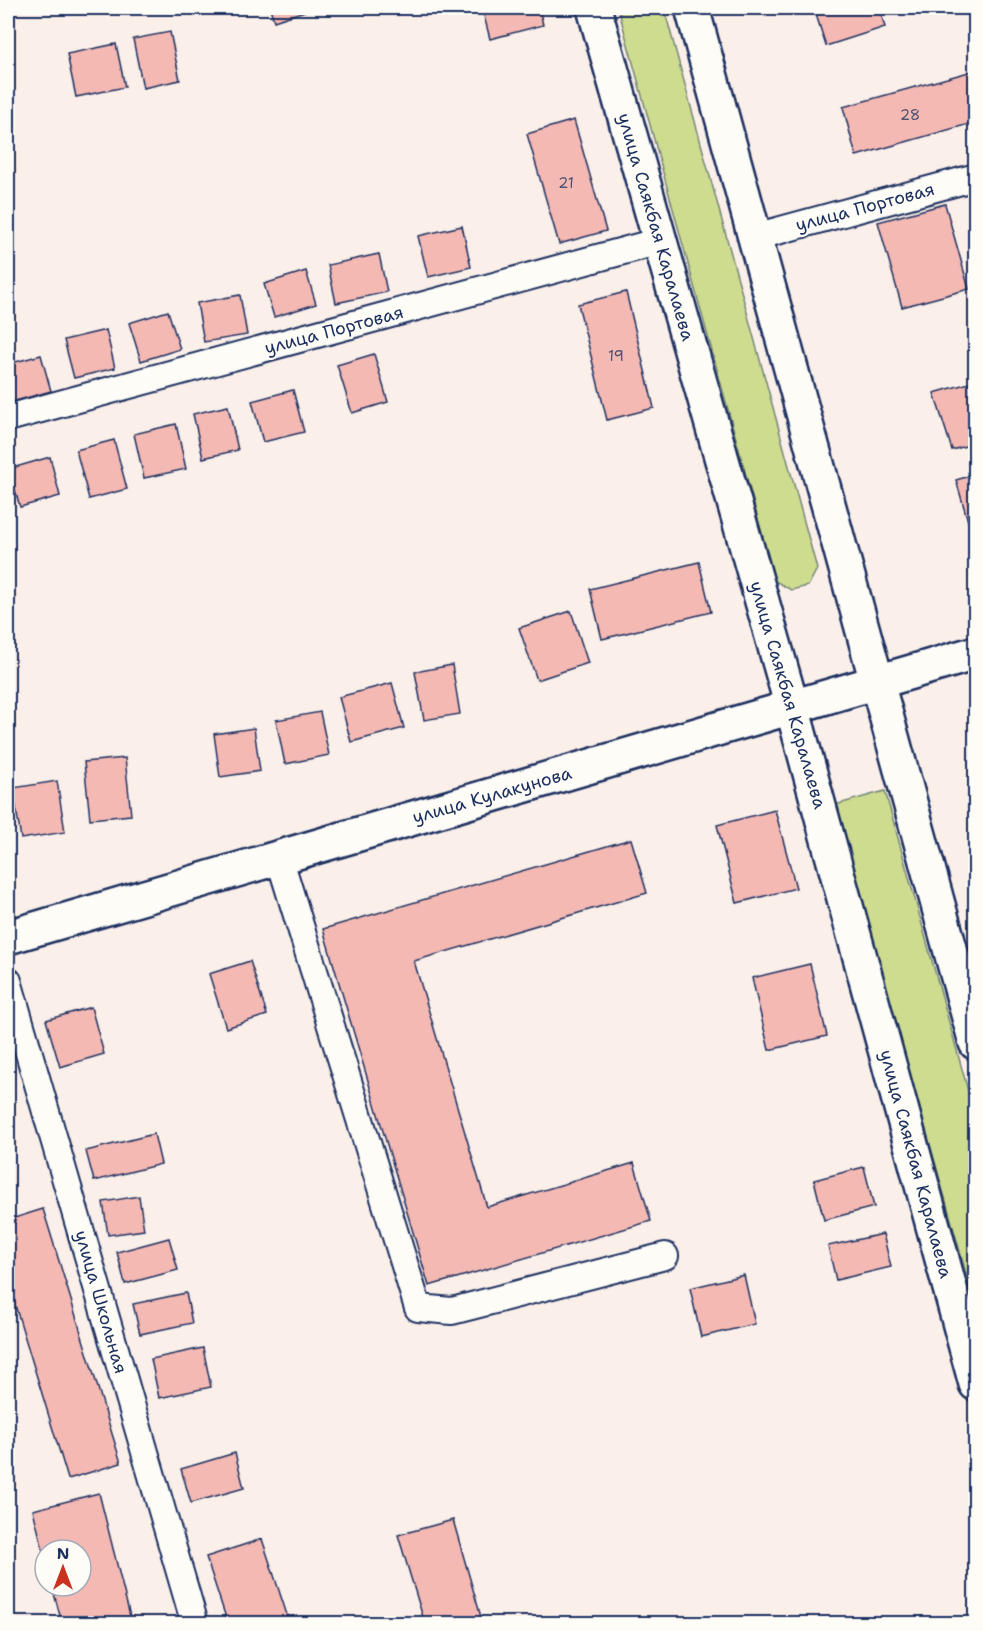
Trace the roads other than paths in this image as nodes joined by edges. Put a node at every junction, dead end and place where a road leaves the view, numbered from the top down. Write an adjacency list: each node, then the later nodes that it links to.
1 (594, 8): 5 (street, улица Саякбая Каралаева)
2 (692, 8): 4 (street)
3 (975, 177): 4 (street, улица Портовая)
4 (755, 237): 8 (street)
5 (660, 241): 6 (street, улица Портовая); 9 (street, улица Саякбая Каралаева)
6 (8, 418)
7 (975, 654): 8 (street, улица Кулакунова)
8 (877, 682): 9 (street, улица Кулакунова); 13 (street)
9 (792, 707): 10 (street, улица Кулакунова); 15 (street, улица Саякбая Каралаева)
10 (279, 857): 11 (street, улица Кулакунова); 14 (street)
11 (8, 937)
12 (8, 981): 16 (street, улица Школьная)
13 (975, 1043)
14 (665, 1256)
15 (975, 1384)
16 (195, 1623)

